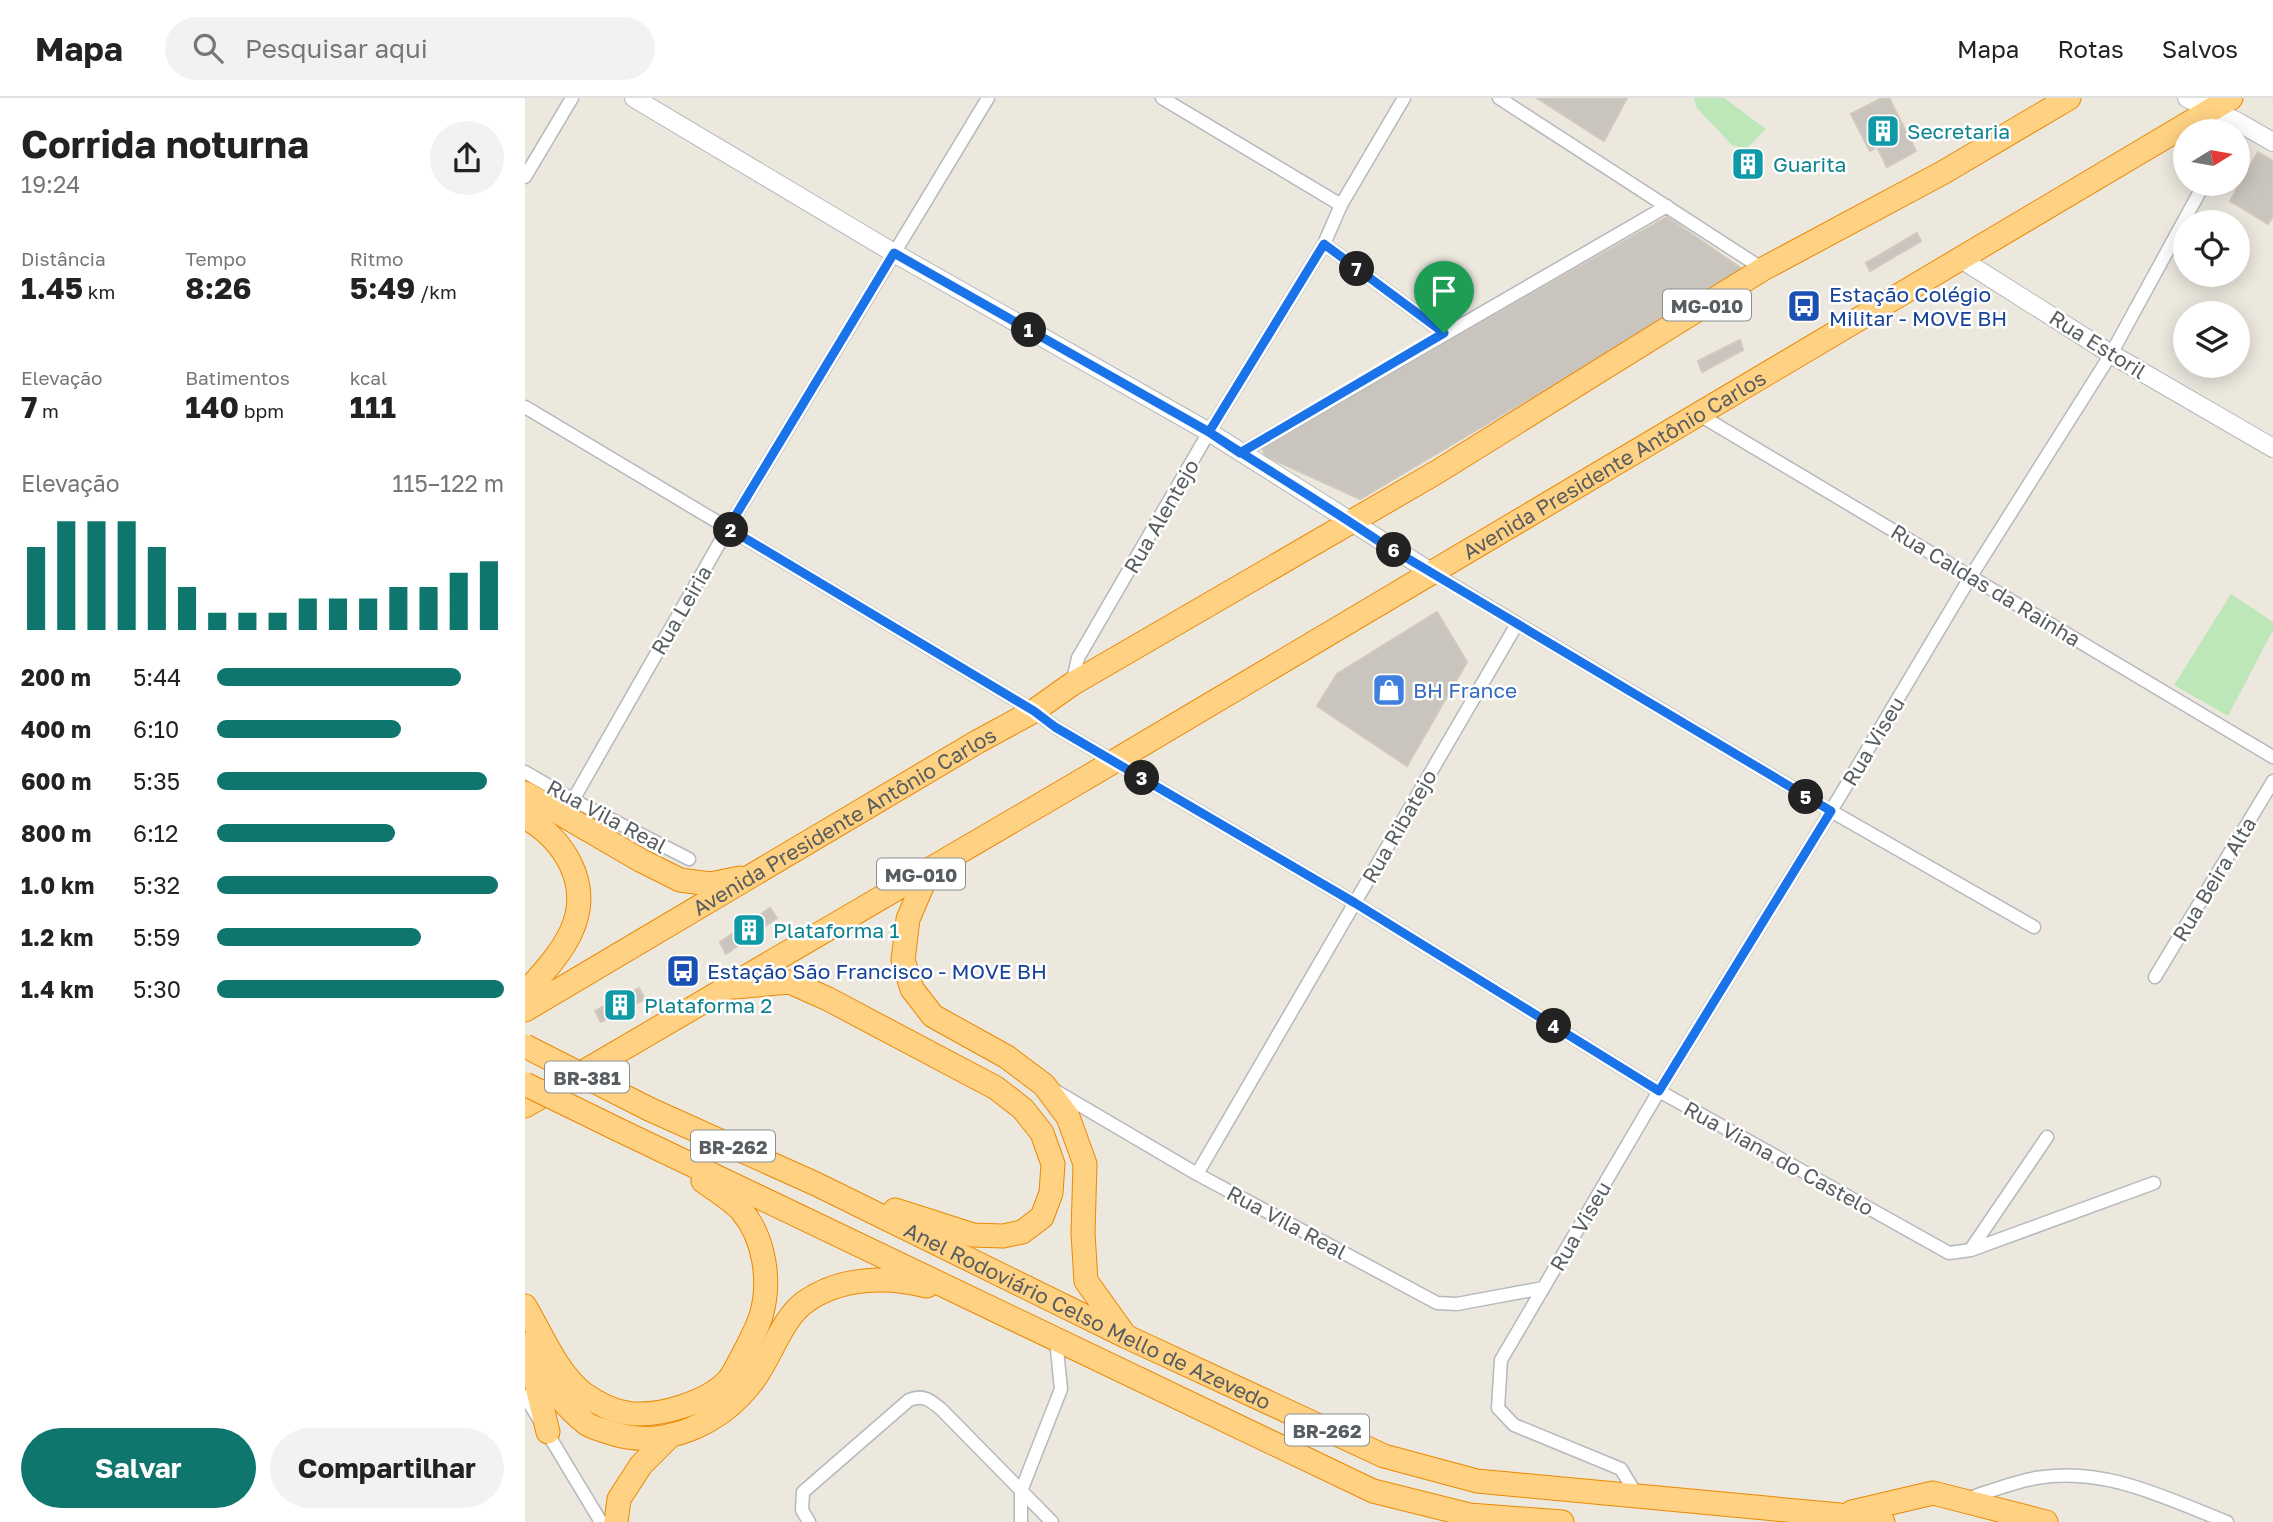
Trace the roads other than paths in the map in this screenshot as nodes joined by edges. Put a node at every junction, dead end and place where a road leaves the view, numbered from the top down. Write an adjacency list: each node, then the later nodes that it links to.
1 (572, 98): 13 (street)
2 (634, 98): 18 (street)
3 (988, 98): 18 (street, Rua Leiria)
4 (1161, 98): 15 (street)
5 (1405, 98): 15 (street, Rua Alentejo)
6 (1499, 98): 16 (street)
7 (2069, 98): 20 (highway, Avenida Presidente Antônio Carlos / MG-010)
8 (2187, 98): 9 (street)
9 (2221, 104): 10 (street); 19 (highway, Avenida Presidente Antônio Carlos / MG-010)
10 (2230, 119)
11 (2251, 133): 12 (street)
12 (2273, 142)
13 (525, 177)
14 (2197, 196): 22 (street, Rua Viseu)
15 (1341, 205): 17 (street, Rua Alentejo)
16 (1667, 206): 20 (street); 21 (street)
17 (1324, 244): 21 (street); 25 (street, Rua Alentejo)
18 (894, 253): 25 (street); 29 (street, Rua Leiria)
19 (1961, 259): 22 (street, Rua Estoril); 24 (highway, Avenida Presidente Antônio Carlos / MG-010)
20 (1763, 269): 28 (highway, Avenida Presidente Antônio Carlos / MG-010)
21 (1444, 333): 27 (street)
22 (2111, 354): 26 (street, Rua Estoril); 31 (street, Rua Viseu)
23 (525, 407): 29 (street, Rua Viana do Castelo)
24 (1698, 414): 30 (highway, Avenida Presidente Antônio Carlos / MG-010); 31 (street, Rua Caldas da Rainha)
25 (1209, 432): 27 (street); 33 (street, Rua Alentejo)
26 (2273, 448)
27 (1240, 453): 28 (street)
28 (1351, 522): 30 (street); 33 (highway, Avenida Presidente Antônio Carlos / MG-010)
29 (728, 528): 34 (street, Rua Viana do Castelo); 40 (street, Rua Leiria)
30 (1431, 572): 32 (street); 36 (highway, Avenida Presidente Antônio Carlos / MG-010)
31 (1971, 576): 35 (street, Rua Caldas da Rainha); 41 (street, Rua Viseu)
32 (1517, 624): 41 (street); 46 (street, Rua Ribatejo)
33 (1072, 684): 34 (highway, Avenida Presidente Antônio Carlos / MG-010)
34 (1034, 711): 36 (street, Rua Viana do Castelo); 45 (highway, Avenida Presidente Antônio Carlos / MG-010)
35 (2273, 757)
36 (1114, 761): 44 (highway, Avenida Presidente Antônio Carlos / MG-010); 46 (street, Rua Viana do Castelo)
37 (525, 772): 40 (street, Rua Vila Real)
38 (2273, 781): 48 (street, Rua Beira Alta)
39 (525, 793): 45 (highway)
40 (573, 800): 43 (street, Rua Vila Real)
41 (1831, 811): 47 (street); 55 (street, Rua Viseu)
42 (525, 817): 50 (highway)
43 (689, 859)
44 (929, 870): 49 (highway, Avenida Presidente Antônio Carlos / MG-010); 54 (highway)
45 (757, 874): 51 (highway, Avenida Presidente Antônio Carlos / MG-010)
46 (1355, 903): 55 (street, Rua Viana do Castelo); 61 (street, Rua Ribatejo)
47 (2034, 927)
48 (2155, 977)
49 (728, 988): 56 (highway, Avenida Presidente Antônio Carlos / MG-010); 63 (highway)
50 (525, 993)
51 (525, 1010)
52 (525, 1046): 57 (highway, Anel Rodoviário Celso Mello de Azevedo / BR-381, bridge)
53 (525, 1084): 58 (highway, Anel Rodoviário Celso Mello de Azevedo / BR-381, bridge)
54 (1045, 1085): 61 (street, Rua Vila Real); 68 (highway)
55 (1659, 1091): 64 (street, Rua Viana do Castelo); 65 (street, Rua Viseu)
56 (525, 1106)
57 (649, 1109): 63 (highway, Anel Rodoviário Celso Mello de Azevedo / BR-262)
58 (619, 1130): 60 (highway, Anel Rodoviário Celso Mello de Azevedo / BR-262)
59 (2047, 1137): 64 (street)
60 (671, 1155): 66 (highway, Anel Rodoviário Celso Mello de Azevedo / BR-262); 67 (highway)
61 (1197, 1174): 65 (street, Rua Vila Real)
62 (2154, 1183): 64 (street, Rua Viana do Castelo)
63 (816, 1184): 68 (highway, Anel Rodoviário Celso Mello de Azevedo / BR-262)
64 (1971, 1250)
65 (1543, 1288): 75 (street, Rua Viseu)
66 (970, 1297): 69 (highway, Anel Rodoviário Celso Mello de Azevedo / BR-262); 73 (highway)
67 (525, 1306)
68 (1125, 1336): 75 (highway, Anel Rodoviário Celso Mello de Azevedo / BR-262)
69 (1056, 1340): 74 (street); 83 (highway, Anel Rodoviário Celso Mello de Azevedo / BR-262)
70 (526, 1347): 72 (highway); 73 (highway)
71 (525, 1396): 72 (street)
72 (548, 1432): 78 (street)
73 (671, 1435): 79 (highway)
74 (1021, 1491): 80 (street); 81 (street); 82 (street)
75 (1638, 1497): 77 (highway, Anel Rodoviário Celso Mello de Azevedo / BR-262)
76 (1961, 1501): 77 (highway); 85 (highway); 86 (street)
77 (1840, 1515): 84 (highway, Anel Rodoviário Celso Mello de Azevedo / BR-262)
78 (601, 1522)
79 (617, 1522)
80 (809, 1522)
81 (1021, 1522)
82 (1052, 1522)
83 (1562, 1522)
84 (1884, 1522)
85 (2046, 1522)
86 (2227, 1522)

